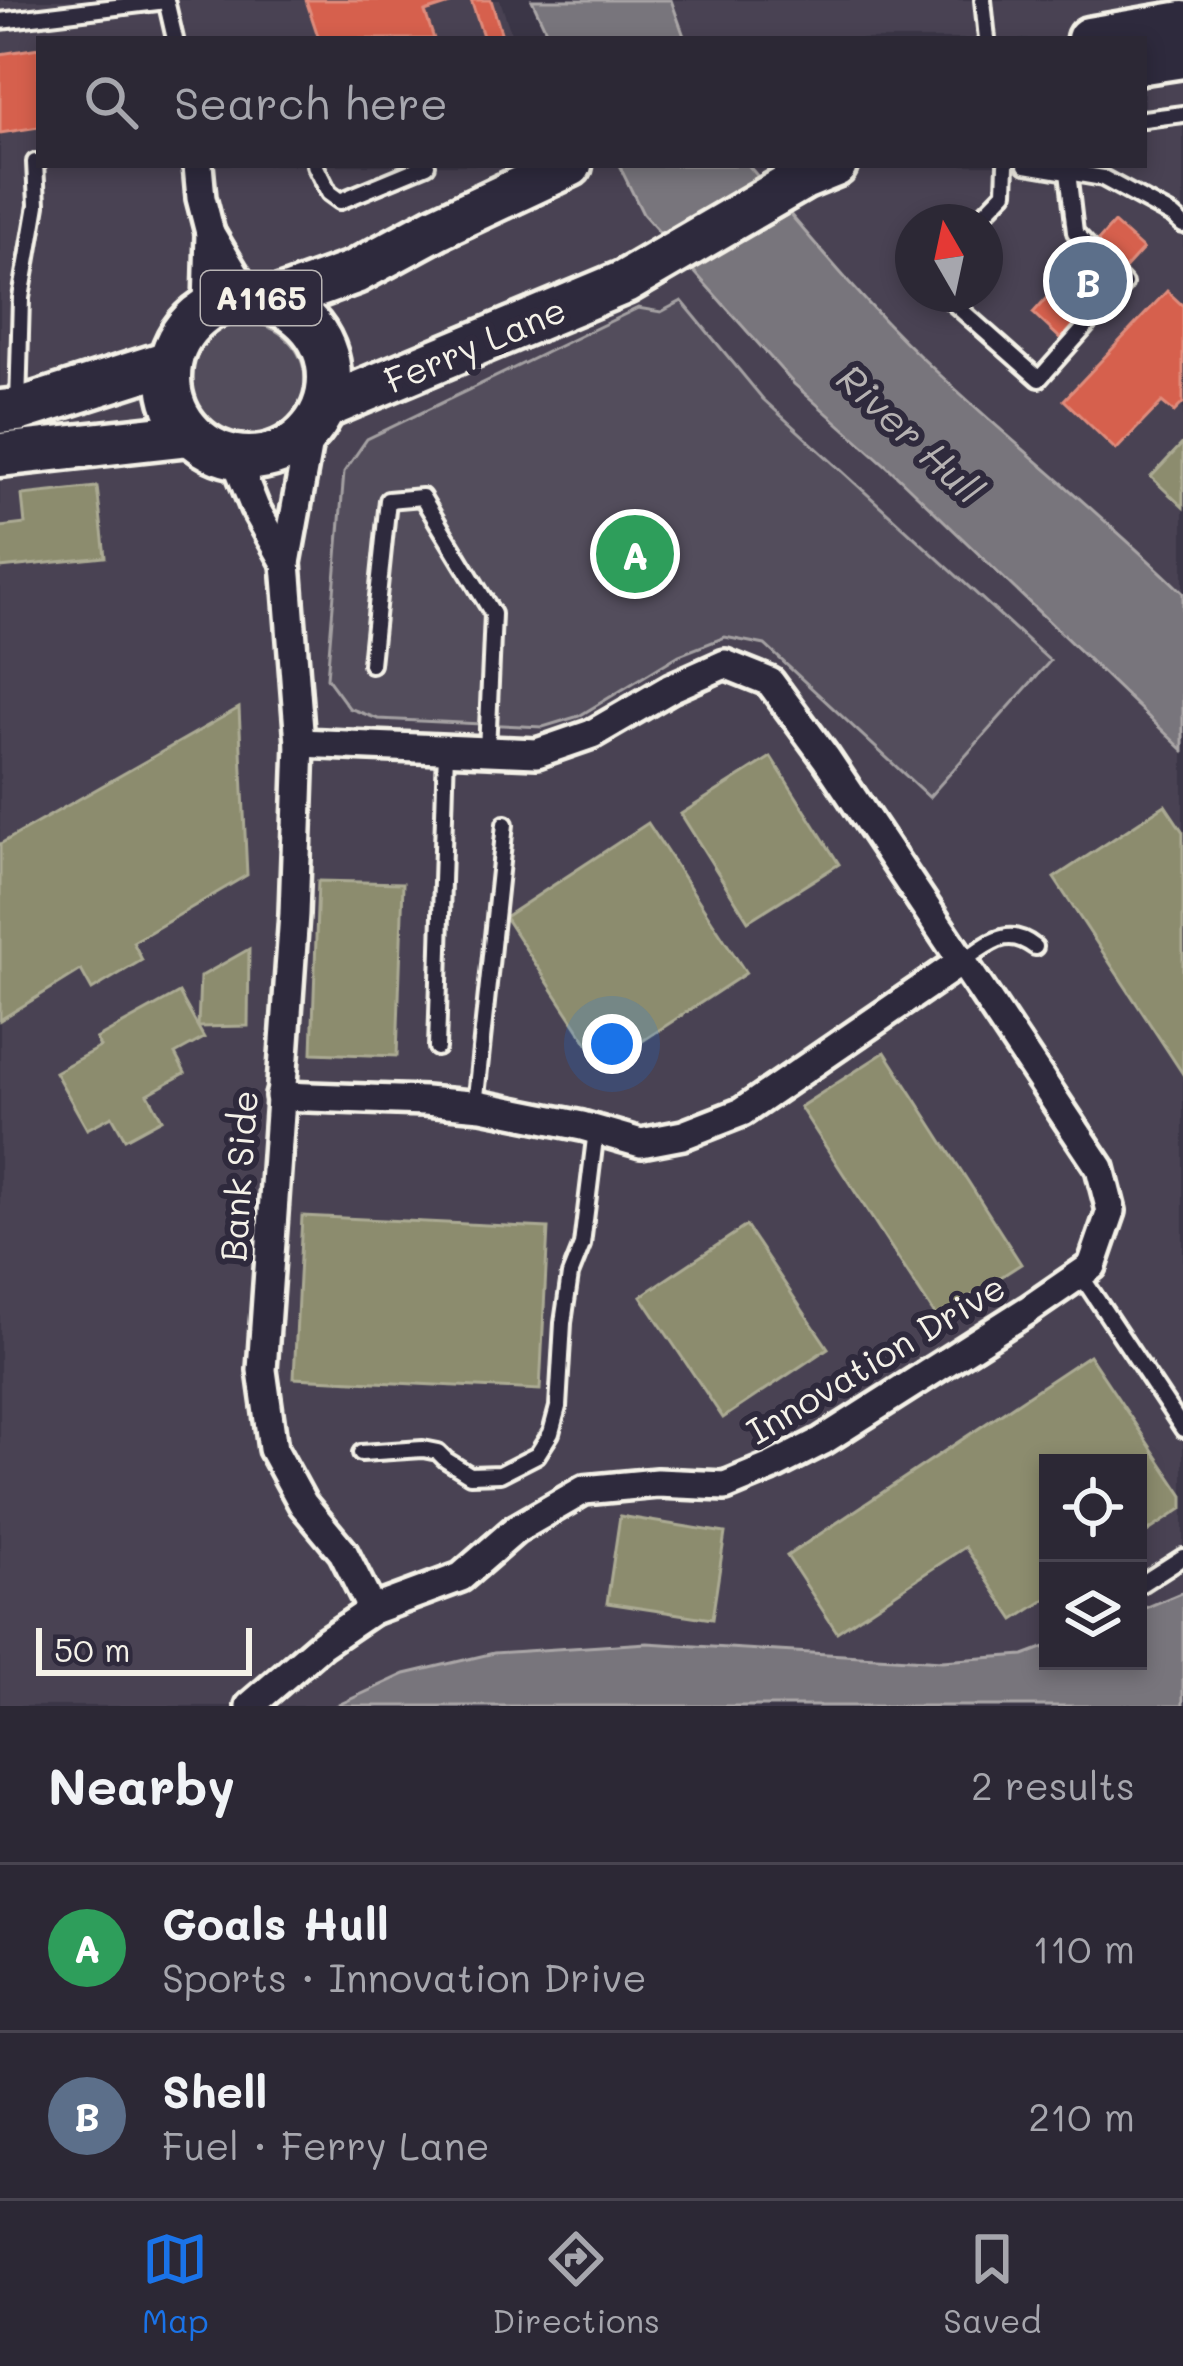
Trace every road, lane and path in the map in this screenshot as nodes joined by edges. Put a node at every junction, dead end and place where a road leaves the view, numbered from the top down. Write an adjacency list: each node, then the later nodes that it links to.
1 (166, 0): 3 (lane); 5 (lane)
2 (983, 0): 6 (lane)
3 (0, 21)
4 (1183, 23): 7 (main road)
5 (174, 36)
6 (987, 36)
7 (1107, 36)
8 (1183, 56): 9 (main road)
9 (1147, 62)
10 (1183, 114): 11 (lane)
11 (1147, 119)
12 (36, 163): 26 (lane)
13 (198, 168): 22 (street)
14 (316, 168): 15 (lane)
15 (420, 168)
16 (564, 168): 23 (main road, A1165)
17 (1006, 168): 20 (lane)
18 (1068, 168): 21 (lane); 24 (lane)
19 (819, 172): 27 (main road, Ferry Lane)
20 (994, 204)
21 (1183, 225)
22 (210, 233): 23 (street); 23 (street)
23 (244, 301): 25 (main road, A1165); 27 (main road, A1165)
24 (963, 312)
25 (169, 362): 26 (main road, A1165); 28 (main road, A1165)
26 (9, 411)
27 (317, 419): 30 (main road); 31 (street, Bank Side)
28 (190, 434): 29 (main road); 30 (main road)
29 (0, 454)
30 (236, 458): 31 (street, Bank Side)
31 (286, 563): 33 (street, Bank Side)
32 (371, 664): 35 (lane)
33 (300, 743): 34 (street, Innovation Drive); 40 (street, Bank Side)
34 (446, 749): 35 (street, Innovation Drive); 39 (lane)
35 (487, 751): 38 (street, Innovation Drive)
36 (505, 824): 41 (lane)
37 (1035, 947): 38 (lane)
38 (962, 962): 42 (street); 43 (street, Innovation Drive)
39 (437, 1048)
40 (280, 1096): 41 (street); 48 (street, Bank Side)
41 (475, 1106): 42 (street)
42 (596, 1130): 45 (lane)
43 (1080, 1274): 44 (lane); 48 (street, Innovation Drive)
44 (1183, 1429)
45 (361, 1453)
46 (1183, 1557): 47 (lane)
47 (1147, 1580)
48 (372, 1610): 49 (street)
49 (250, 1706)

